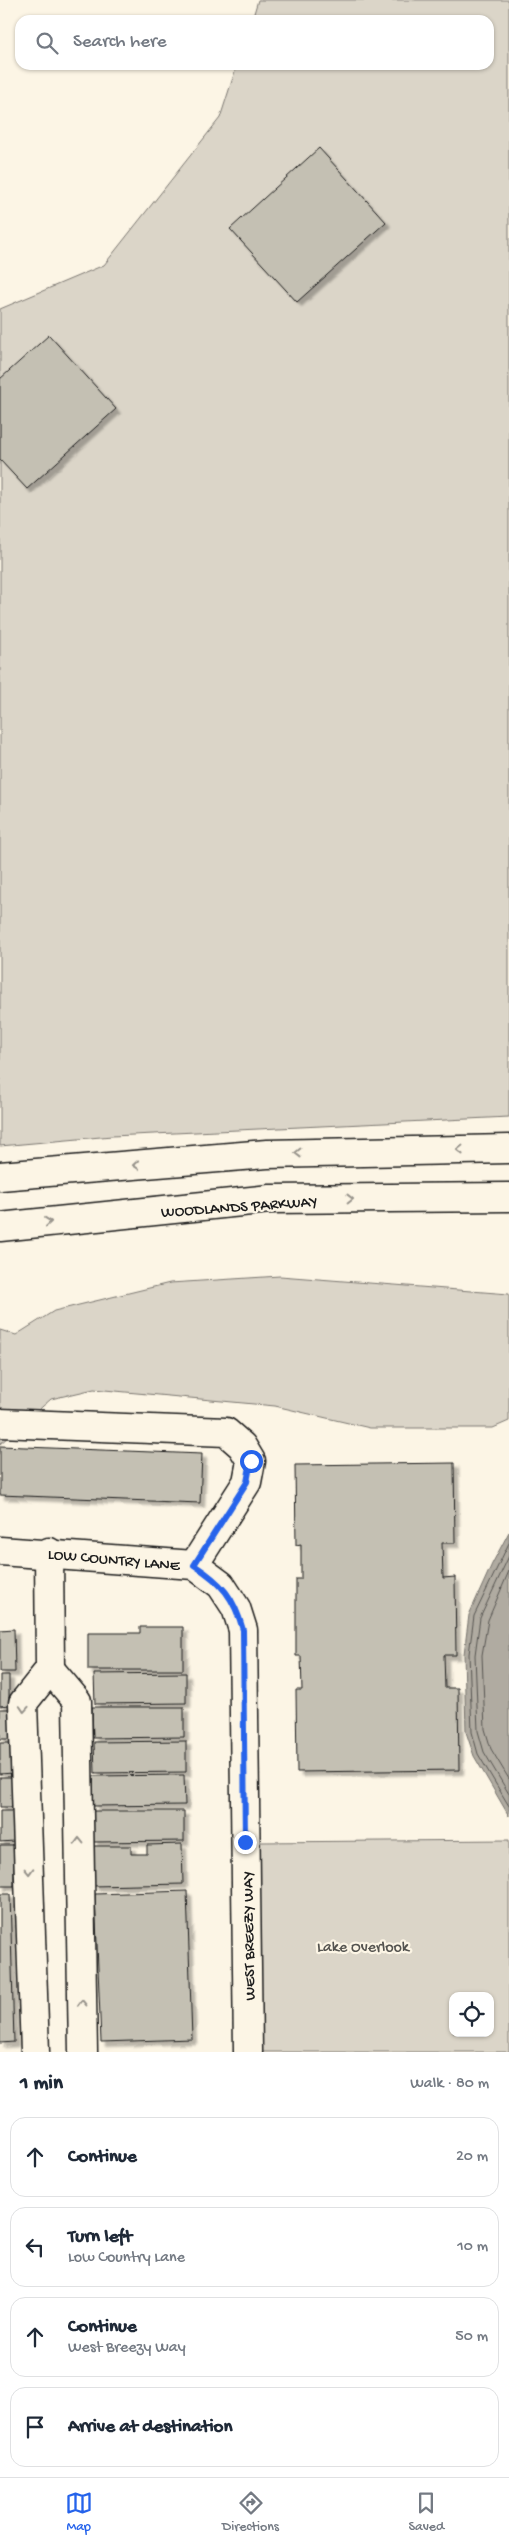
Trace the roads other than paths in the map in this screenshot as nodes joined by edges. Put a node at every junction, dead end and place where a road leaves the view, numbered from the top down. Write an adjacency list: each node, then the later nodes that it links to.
1 (509, 1149): 2 (main road, one-way to 2)
2 (0, 1176)
3 (509, 1197): 4 (main road, WOODLANDS PARKWAY, one-way to 3)
4 (0, 1227)
5 (0, 1423): 8 (main road)
6 (0, 1550): 7 (main road, LOW COUNTRY LANE)
7 (49, 1552): 8 (main road, LOW COUNTRY LANE); 10 (main road)
8 (194, 1565): 9 (main road, LOW COUNTRY LANE)
9 (222, 1585): 13 (main road, WEST BREEZY WAY)
10 (50, 1669): 11 (main road, one-way to 11); 12 (main road, one-way to 10)
11 (35, 2052)
12 (83, 2052)
13 (248, 2052)

